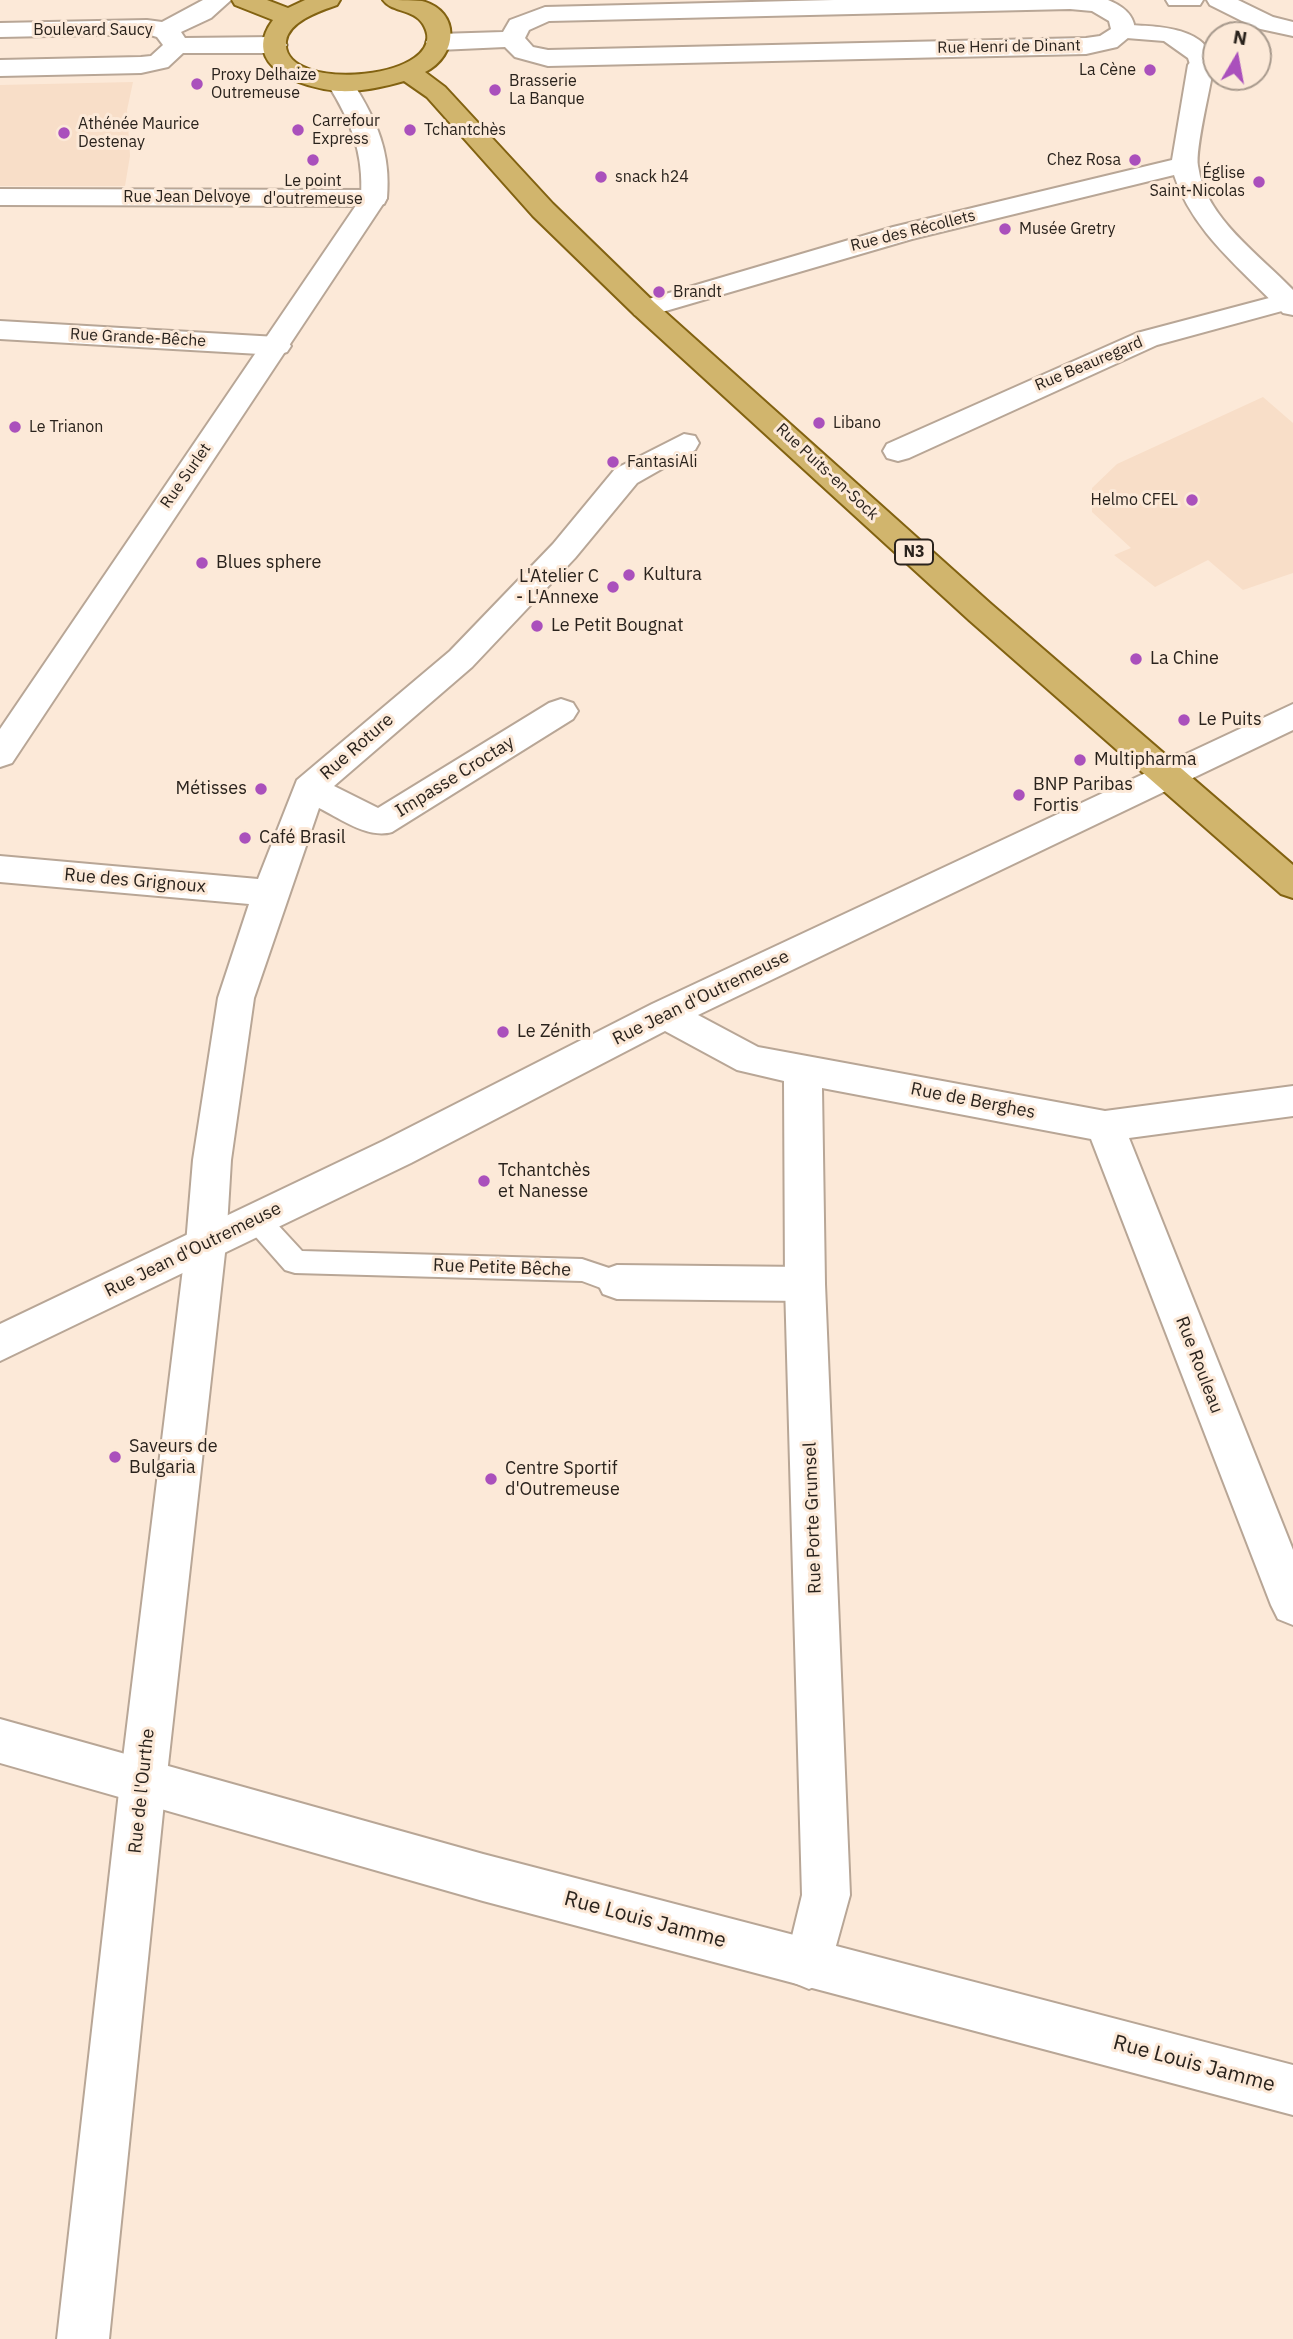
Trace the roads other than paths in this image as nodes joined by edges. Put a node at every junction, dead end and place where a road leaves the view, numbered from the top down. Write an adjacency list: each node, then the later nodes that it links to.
1 (219, 0): 14 (street)
2 (244, 0): 9 (main road)
3 (328, 0): 9 (main road)
4 (396, 0): 16 (main road)
5 (1178, 0): 6 (street)
6 (1191, 0)
7 (1219, 0): 10 (street)
8 (1120, 4): 12 (street); 15 (street)
9 (289, 17): 17 (main road)
10 (1289, 29): 13 (street)
11 (0, 30): 14 (street, Boulevard Saucy)
12 (1123, 32): 15 (street, Rue Henri de Dinant); 18 (street)
13 (1272, 36)
14 (170, 38): 17 (street, Boulevard Saucy); 19 (street, Boulevard Saucy)
15 (512, 39): 16 (street)
16 (439, 42): 20 (main road)
17 (274, 45): 21 (main road)
18 (1202, 57)
19 (0, 68)
20 (408, 72): 21 (main road); 27 (main road, Rue Puits-en-Sock / N3)
21 (340, 83): 25 (street)
22 (1202, 88): 23 (street)
23 (1184, 165): 26 (street); 27 (street, Rue des Récollets)
24 (0, 197): 25 (street, Rue Jean Delvoye)
25 (373, 198): 29 (street, Rue Surlet)
26 (1290, 304): 31 (street, Rue Beauregard)
27 (645, 309): 35 (main road, Rue Puits-en-Sock / N3)
28 (0, 330): 29 (street, Rue Grande-Bêche)
29 (276, 346): 34 (street, Rue Surlet)
30 (684, 443): 36 (street, Rue Roture)
31 (898, 451)
32 (561, 711): 36 (street, Impasse Croctay)
33 (1293, 716): 35 (street, Rue Jean d'Outremeuse)
34 (0, 755)
35 (1167, 777): 38 (main road, Rue Puits-en-Sock / N3); 40 (street, Rue Jean d'Outremeuse)
36 (309, 789): 39 (street, Rue Roture)
37 (0, 869): 39 (street, Rue des Grignoux)
38 (1293, 885)
39 (270, 893): 45 (street, Rue Roture)
40 (665, 1014): 41 (street, Rue de Berghes); 44 (street, Rue Jean d'Outremeuse)
41 (803, 1070): 43 (street, Rue de Berghes); 47 (street, Rue Porte Grumsel)
42 (1293, 1101): 43 (street, Rue de Berghes)
43 (1105, 1126): 49 (street, Rue Rouleau)
44 (257, 1220): 45 (street, Rue Jean d'Outremeuse); 46 (lane, Rue Petite Bêche)
45 (206, 1244): 48 (street, Rue Jean d'Outremeuse); 51 (street, Rue de l'Ourthe)
46 (617, 1282): 47 (street, Rue Petite Bêche)
47 (805, 1284): 52 (street, Rue Porte Grumsel)
48 (0, 1343)
49 (1290, 1589)
50 (0, 1741): 51 (street, Rue Louis Jamme)
51 (143, 1783): 52 (street, Rue Louis Jamme); 54 (street, Rue de l'Ourthe)
52 (809, 1965): 53 (street, Rue Louis Jamme)
53 (1293, 2090)
54 (83, 2339)

